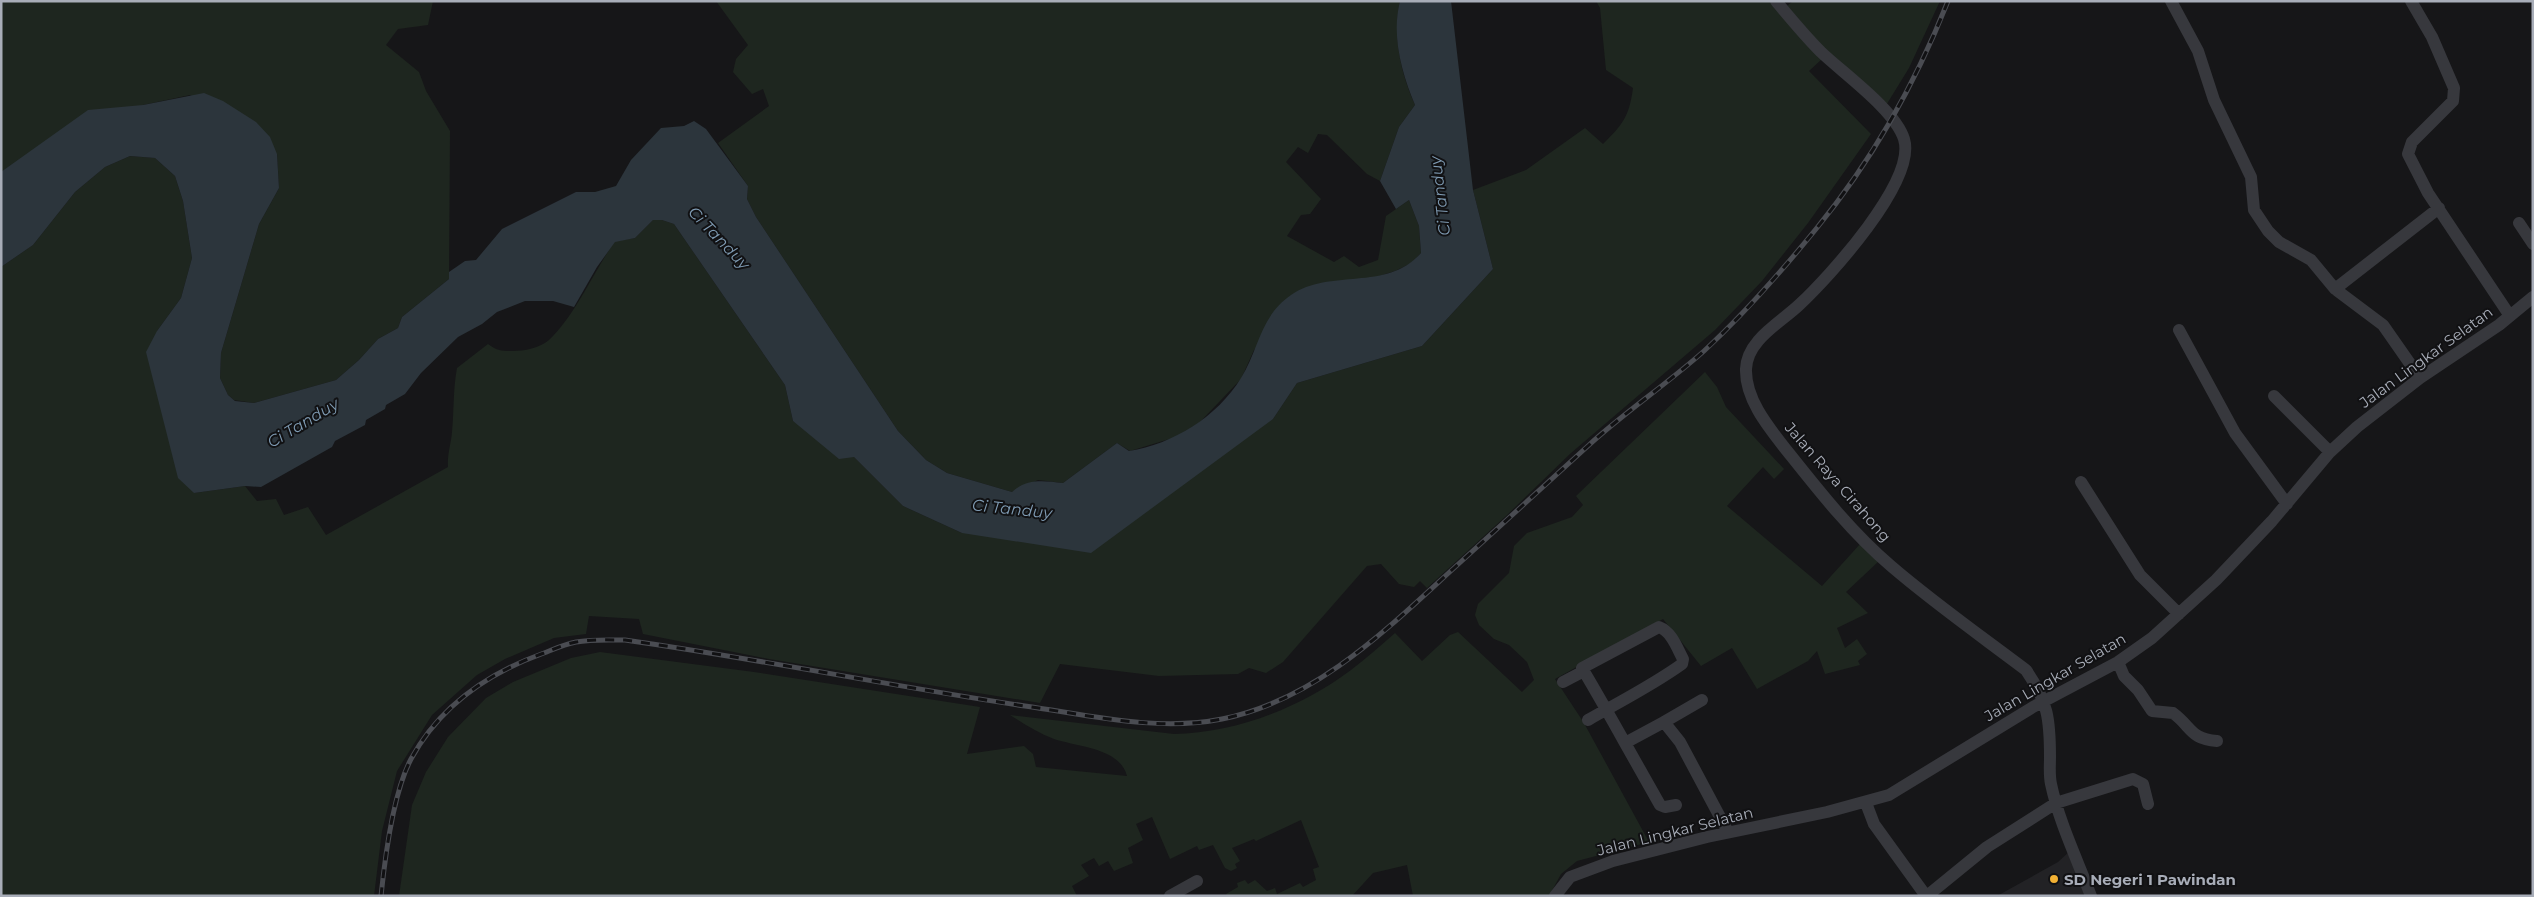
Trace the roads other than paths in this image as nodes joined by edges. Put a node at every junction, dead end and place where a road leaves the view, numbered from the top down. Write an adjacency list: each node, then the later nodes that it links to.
1 (1776, 1): 21 (street, Jalan Raya Cirahong)
2 (2171, 1): 7 (street)
3 (2411, 1): 4 (street)
4 (2439, 208): 7 (street); 9 (street)
5 (2519, 223): 6 (street)
6 (2533, 244)
7 (2335, 289): 11 (street)
8 (2533, 297): 9 (street, Jalan Lingkar Selatan)
9 (2510, 316): 11 (street, Jalan Lingkar Selatan)
10 (2179, 330): 15 (street)
11 (2420, 378): 13 (street, Jalan Lingkar Selatan)
12 (2274, 396): 13 (street)
13 (2330, 452): 15 (street, Jalan Lingkar Selatan)
14 (2081, 482): 16 (street)
15 (2287, 504): 16 (street, Jalan Lingkar Selatan)
16 (2179, 614): 17 (street, Jalan Lingkar Selatan)
17 (2118, 662): 21 (street, Jalan Lingkar Selatan); 25 (street)
18 (1584, 671): 19 (street); 22 (street); 22 (street)
19 (1563, 682)
20 (1702, 700): 24 (street)
21 (2045, 700): 27 (street, Jalan Lingkar Selatan); 28 (street, Jalan Raya Cirahong)
22 (1606, 710): 23 (street); 26 (street)
23 (1588, 720)
24 (1664, 722): 26 (street); 31 (street)
25 (2217, 741)
26 (1625, 743): 30 (street)
27 (1866, 803): 31 (street, Jalan Lingkar Selatan); 35 (street)
28 (2056, 803): 29 (street); 35 (street); 36 (street, Jalan Raya Cirahong)
29 (2148, 804)
30 (1676, 805)
31 (1728, 832): 34 (street, Jalan Lingkar Selatan)
32 (1197, 881): 33 (street)
33 (1170, 896)
34 (1555, 896)
35 (1927, 896)
36 (2092, 896)

